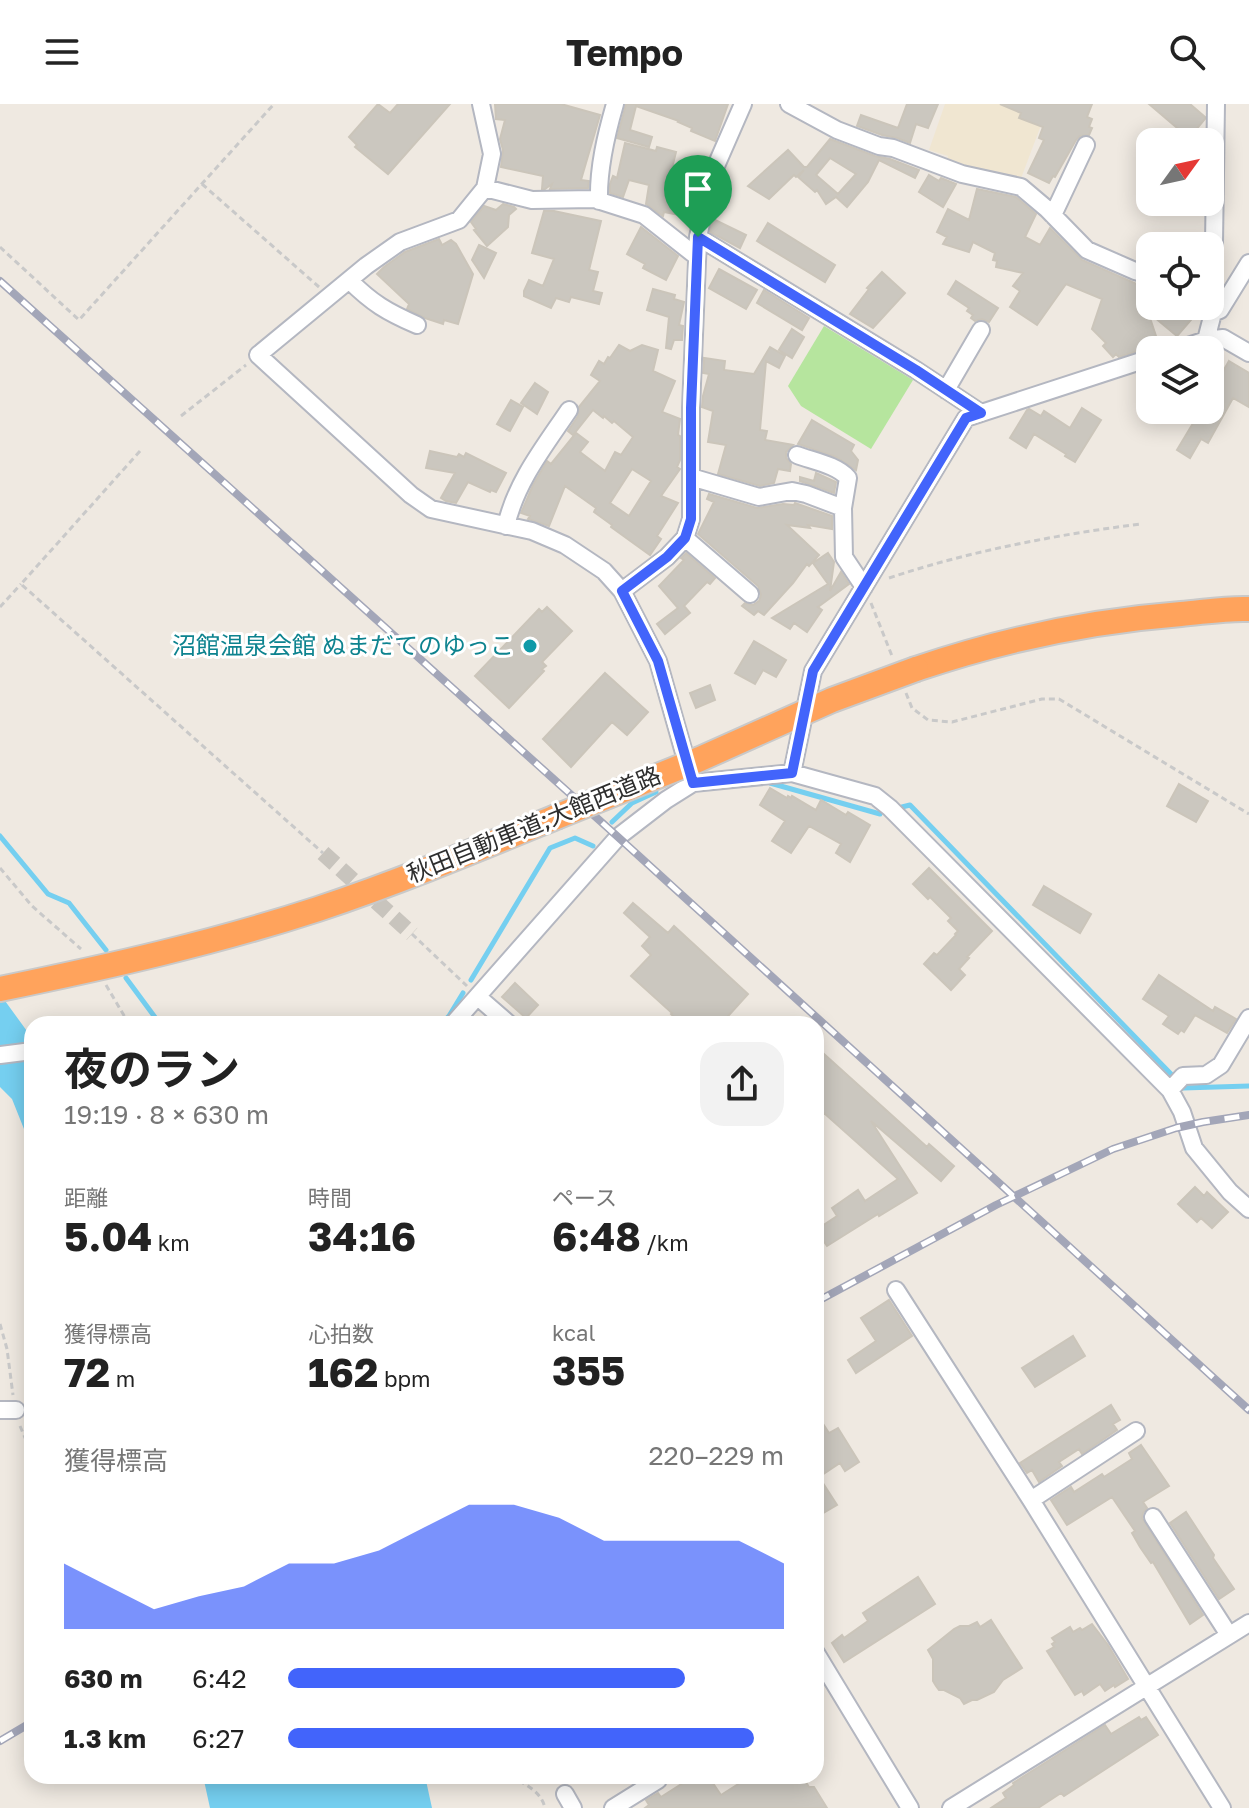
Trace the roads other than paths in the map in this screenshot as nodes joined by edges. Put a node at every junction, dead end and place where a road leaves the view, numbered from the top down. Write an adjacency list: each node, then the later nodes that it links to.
1 (481, 104): 7 (street)
2 (615, 104): 8 (street)
3 (743, 104): 11 (street)
4 (789, 104): 9 (street)
5 (1214, 107): 10 (street)
6 (1086, 145): 9 (street)
7 (485, 188): 8 (street); 15 (street)
8 (599, 201): 12 (street)
9 (1053, 215): 14 (street)
10 (1210, 232)
11 (698, 237): 12 (street); 22 (street)
12 (696, 256): 26 (street)
13 (1249, 263): 16 (street)
14 (1136, 271)
15 (349, 280): 17 (street); 28 (street)
16 (1224, 304)
17 (417, 325)
18 (981, 330): 22 (street)
19 (1224, 339): 20 (street)
20 (1249, 353)
21 (1136, 363): 24 (street)
22 (946, 390): 24 (street)
23 (569, 410): 28 (street)
24 (981, 413): 30 (street)
25 (797, 455): 27 (street)
26 (691, 477): 27 (street); 29 (street)
27 (843, 508): 30 (street)
28 (506, 526): 31 (street)
29 (685, 538): 31 (street); 32 (street)
30 (864, 587): 34 (street)
31 (622, 591): 35 (street)
32 (750, 594)
33 (1249, 609): 36 (highway, 秋田自動車道;大館西道路, bridge)
34 (792, 773): 35 (street); 43 (street)
35 (693, 783): 37 (street)
36 (0, 989)
37 (478, 997): 38 (street); 39 (street)
38 (460, 1016)
39 (500, 1016)
40 (1249, 1018): 43 (street)
41 (24, 1052): 42 (street)
42 (0, 1055)
43 (1170, 1090): 44 (street)
44 (1249, 1209)
45 (896, 1290): 47 (street)
46 (1136, 1431): 47 (street)
47 (1031, 1500): 52 (street)
48 (1153, 1517): 50 (street)
49 (1249, 1623): 50 (street)
50 (1229, 1635): 52 (street)
51 (824, 1666): 56 (street)
52 (1146, 1686): 54 (street); 57 (street)
53 (652, 1784): 55 (street)
54 (1220, 1804)
55 (613, 1808)
56 (910, 1808)
57 (951, 1808)

